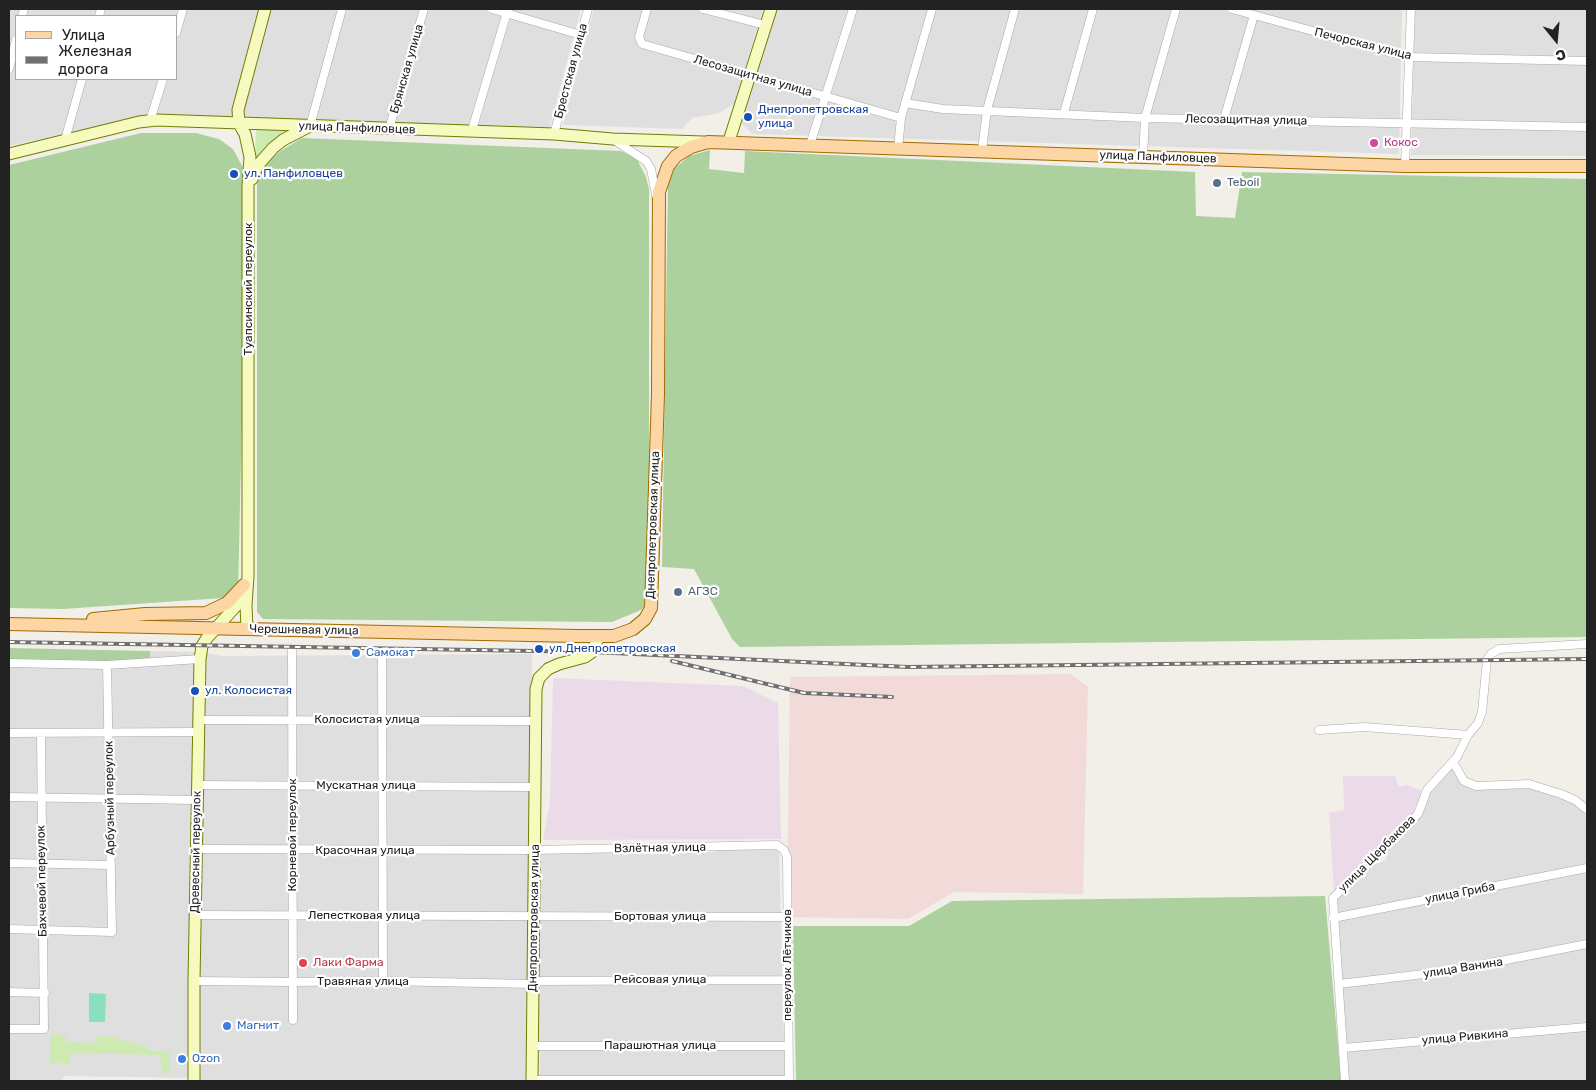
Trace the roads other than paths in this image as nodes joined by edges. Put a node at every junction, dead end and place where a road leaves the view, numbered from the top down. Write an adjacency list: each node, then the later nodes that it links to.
1 (184, 9): 20 (street)
2 (264, 9): 37 (street, Туапсинский переулок)
3 (342, 9): 39 (street)
4 (424, 9): 41 (street, Брянская улица)
5 (492, 9): 17 (street)
6 (588, 9): 21 (street, Брестская улица)
7 (647, 9): 26 (street, Лесозащитная улица)
8 (703, 9): 19 (street)
9 (771, 9): 19 (street)
10 (853, 9): 29 (street)
11 (932, 9): 30 (street)
12 (1015, 9): 31 (street)
13 (1093, 9): 32 (street)
14 (1176, 9): 34 (street)
15 (1232, 9): 18 (street, Печорская улица)
16 (1411, 9): 23 (street)
17 (507, 11): 21 (street); 42 (street)
18 (1254, 15): 23 (street, Печорская улица); 35 (street)
19 (765, 25): 26 (street)
20 (178, 27)
21 (581, 35): 43 (street, Брестская улица)
22 (15, 45): 25 (street)
23 (1408, 57): 24 (street, Печорская улица); 38 (street)
24 (1587, 61)
25 (9, 69)
26 (750, 76): 29 (street, Лесозащитная улица); 46 (street)
27 (82, 80): 45 (street)
28 (163, 80): 36 (street)
29 (826, 96): 33 (street, Лесозащитная улица); 48 (street)
30 (905, 103): 31 (street, Лесозащитная улица); 33 (street)
31 (987, 110): 32 (street, Лесозащитная улица); 50 (street)
32 (1064, 113): 34 (street, Лесозащитная улица)
33 (901, 118): 49 (street)
34 (1145, 118): 35 (street, Лесозащитная улица); 52 (street)
35 (1224, 119): 38 (street, Лесозащитная улица)
36 (150, 121): 37 (street, улица Панфиловцев); 45 (street, улица Панфиловцев)
37 (239, 124): 39 (street, улица Панфиловцев); 55 (street, Туапсинский переулок)
38 (1406, 124): 40 (street, Лесозащитная улица); 53 (street)
39 (310, 126): 41 (street, улица Панфиловцев); 55 (street)
40 (1587, 127)
41 (389, 129): 42 (street, улица Панфиловцев)
42 (472, 130): 43 (street, улица Панфиловцев)
43 (554, 134): 44 (street, улица Панфиловцев)
44 (613, 139): 47 (street, улица Панфиловцев); 56 (street)
45 (65, 140): 51 (street, улица Панфиловцев)
46 (728, 141): 47 (main road, Днепропетровская улица); 48 (main road, улица Панфиловцев)
47 (708, 142): 56 (main road, Днепропетровская улица)
48 (810, 145): 49 (main road, улица Панфиловцев)
49 (898, 148): 50 (main road, улица Панфиловцев)
50 (982, 150): 52 (main road, улица Панфиловцев)
51 (9, 154)
52 (1143, 156): 53 (main road, улица Панфиловцев)
53 (1405, 166): 54 (main road, улица Панфиловцев)
54 (1587, 166)
55 (248, 186): 57 (street, Туапсинский переулок)
56 (658, 209): 62 (main road, Днепропетровская улица)
57 (246, 581): 59 (main road); 60 (street, Туапсинский переулок); 61 (street, Туапсинский переулок)
58 (9, 624): 59 (main road, Черешневая улица)
59 (74, 625): 60 (main road, Черешневая улица)
60 (217, 629): 61 (main road, Черешневая улица); 66 (street, Древесный переулок)
61 (248, 629): 62 (main road, Черешневая улица)
62 (599, 636): 72 (street, Днепропетровская улица)
63 (1587, 644): 78 (street, улица Щербакова)
64 (292, 650): 71 (street, Корневой переулок)
65 (382, 651): 69 (street)
66 (200, 659): 68 (street); 70 (street, Древесный переулок)
67 (9, 662): 68 (street)
68 (107, 665): 74 (street, Арбузный переулок)
69 (381, 719): 71 (street, Колосистая улица); 72 (street, Колосистая улица); 82 (street)
70 (199, 720): 71 (street, Колосистая улица); 75 (street, Древесный переулок)
71 (293, 720): 81 (street, Корневой переулок)
72 (536, 721): 83 (street, Днепропетровская улица)
73 (1319, 730): 78 (street)
74 (108, 732): 75 (street); 77 (street); 86 (street, Арбузный переулок)
75 (198, 732): 80 (street, Древесный переулок)
76 (9, 733): 77 (street)
77 (41, 733): 85 (street, Бахчевой переулок)
78 (1468, 735): 79 (street, улица Щербакова)
79 (1452, 762): 89 (street); 104 (street, улица Щербакова)
80 (197, 785): 81 (street, Мускатная улица); 87 (street, Древесный переулок)
81 (293, 786): 82 (street, Мускатная улица); 94 (street, Корневой переулок)
82 (382, 786): 83 (street, Мускатная улица); 91 (street)
83 (535, 787): 92 (street, Днепропетровская улица)
84 (9, 797): 85 (street)
85 (40, 798): 86 (street); 96 (street, Бахчевой переулок)
86 (110, 798): 87 (street); 97 (street, Арбузный переулок)
87 (197, 800): 90 (street, Древесный переулок)
88 (1587, 800): 89 (street)
89 (1587, 810)
90 (196, 849): 94 (street, Красочная улица); 99 (street, Древесный переулок)
91 (383, 850): 92 (street, Красочная улица); 94 (street, Красочная улица); 101 (street)
92 (534, 850): 93 (street, Взлётная улица); 102 (street, Днепропетровская улица)
93 (784, 850): 103 (street, переулок Лётчиков)
94 (293, 851): 100 (street, Корневой переулок)
95 (9, 863): 96 (street)
96 (42, 864): 97 (street); 106 (street, Бахчевой переулок)
97 (111, 865): 106 (street, Арбузный переулок)
98 (1587, 868): 104 (street, улица Гриба)
99 (195, 915): 100 (street, Лепестковая улица); 110 (street, Древесный переулок)
100 (293, 916): 101 (street, Лепестковая улица); 111 (street, Корневой переулок)
101 (383, 916): 102 (street, Лепестковая улица); 108 (street)
102 (534, 917): 103 (street, Бортовая улица); 112 (street, Днепропетровская улица)
103 (787, 917): 109 (street, переулок Лётчиков)
104 (1333, 918): 113 (street, улица Щербакова)
105 (9, 929): 106 (street)
106 (43, 929): 115 (street, Бахчевой переулок)
107 (1587, 944): 113 (street, улица Ванина)
108 (383, 980): 111 (street, Травяная улица); 112 (street, Травяная улица)
109 (787, 980): 112 (street, Рейсовая улица); 120 (street, переулок Лётчиков)
110 (194, 981): 111 (street, Травяная улица); 123 (street, Древесный переулок)
111 (293, 982): 116 (street, Корневой переулок)
112 (533, 983): 119 (street, Днепропетровская улица)
113 (1338, 984): 121 (street, улица Щербакова)
114 (9, 992): 115 (street)
115 (45, 993): 118 (street, Бахчевой переулок)
116 (293, 1020)
117 (1587, 1027): 121 (street, улица Ривкина)
118 (9, 1029)
119 (532, 1046): 120 (street, Парашютная улица); 122 (street, Днепропетровская улица)
120 (788, 1046): 124 (street, переулок Лётчиков)
121 (1344, 1048): 125 (street, улица Щербакова)
122 (532, 1080): 124 (street)
123 (194, 1081)
124 (789, 1081)
125 (1345, 1081)

